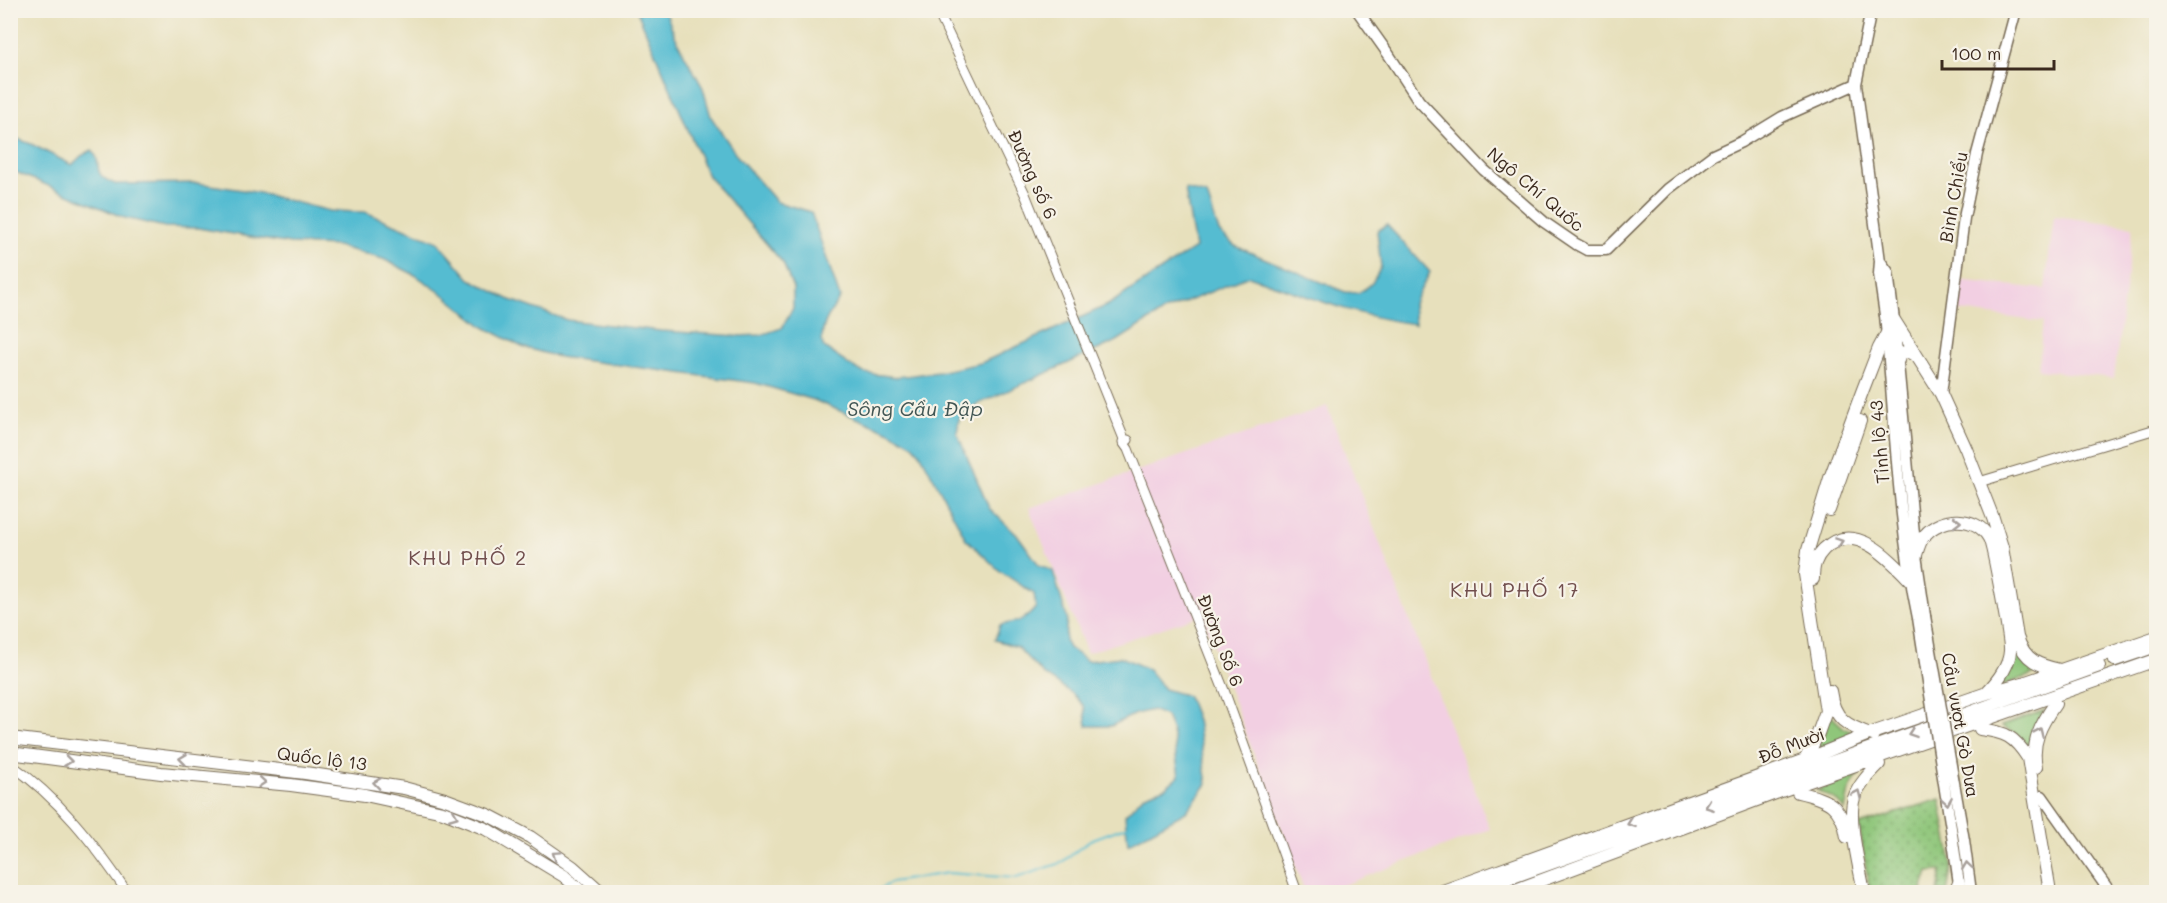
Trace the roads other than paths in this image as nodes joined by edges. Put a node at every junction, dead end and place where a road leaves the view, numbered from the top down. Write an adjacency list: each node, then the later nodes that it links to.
1 (937, 10): 7 (street, Đường số 6)
2 (1357, 10): 5 (main road, Ngô Chí Quốc)
3 (1871, 10): 5 (main road, Tỉnh lộ 43)
4 (2016, 10): 10 (main road, Bình Chiểu)
5 (1856, 84): 6 (main road, Tỉnh lộ 43)
6 (1890, 328): 8 (highway); 9 (main road, Tỉnh lộ 43); 17 (highway); 18 (main road, Tỉnh lộ 43); 19 (highway)
7 (1090, 356): 45 (street, Đường Số 6)
8 (1916, 356): 9 (highway); 11 (highway)
9 (1898, 360): 16 (main road, Tỉnh lộ 43)
10 (1945, 364): 11 (main road); 12 (main road, Bình Chiểu)
11 (1925, 371): 12 (highway)
12 (1941, 394): 14 (highway)
13 (2157, 429): 14 (street)
14 (1980, 484): 15 (highway); 25 (highway)
15 (1990, 539): 16 (highway, one-way to 15); 27 (highway)
16 (1916, 555): 20 (main road, Tỉnh lộ 43)
17 (1816, 559): 18 (highway, one-way to 18); 19 (highway)
18 (1910, 580): 20 (main road, Tỉnh lộ 43)
19 (1815, 615): 31 (highway); 35 (highway)
20 (1922, 617): 40 (main road, Cầu vượt Gò Dưa, bridge)
21 (2157, 637): 25 (highway, Đỗ Mười)
22 (2157, 646): 26 (highway, Đỗ Mười)
23 (2157, 660): 48 (highway)
24 (2157, 669): 28 (highway)
25 (2061, 670): 26 (highway); 27 (highway, Đỗ Mười)
26 (2075, 674): 29 (highway, Đỗ Mười)
27 (1984, 694): 29 (highway); 31 (highway, Đỗ Mười)
28 (2055, 704): 30 (highway); 39 (highway, one-way to 28)
29 (1967, 714): 33 (highway, Đỗ Mười, one-way to 33)
30 (1980, 729): 37 (highway); 53 (highway)
31 (1869, 734): 33 (highway); 35 (highway, Đỗ Mười)
32 (10, 738): 44 (highway, Quốc lộ 13, one-way to 32)
33 (1890, 741): 47 (highway, Đỗ Mười, one-way to 47)
34 (10, 753): 43 (highway, Quốc lộ 13, one-way to 43)
35 (1805, 760): 46 (highway, Đỗ Mười, one-way to 46)
36 (10, 764): 42 (street)
37 (1879, 764): 38 (highway); 51 (highway, one-way to 37)
38 (1798, 792): 49 (highway); 50 (highway)
39 (2042, 796): 54 (highway); 55 (main road)
40 (1958, 840): 41 (main road); 52 (main road, one-way to 40)
41 (1958, 889)
42 (127, 892)
43 (582, 892)
44 (601, 892)
45 (1297, 892)
46 (1440, 892)
47 (1471, 892)
48 (1510, 892)
49 (1528, 892)
50 (1855, 892)
51 (1864, 892)
52 (1971, 892)
53 (2050, 892)
54 (2055, 892)
55 (2110, 892)

